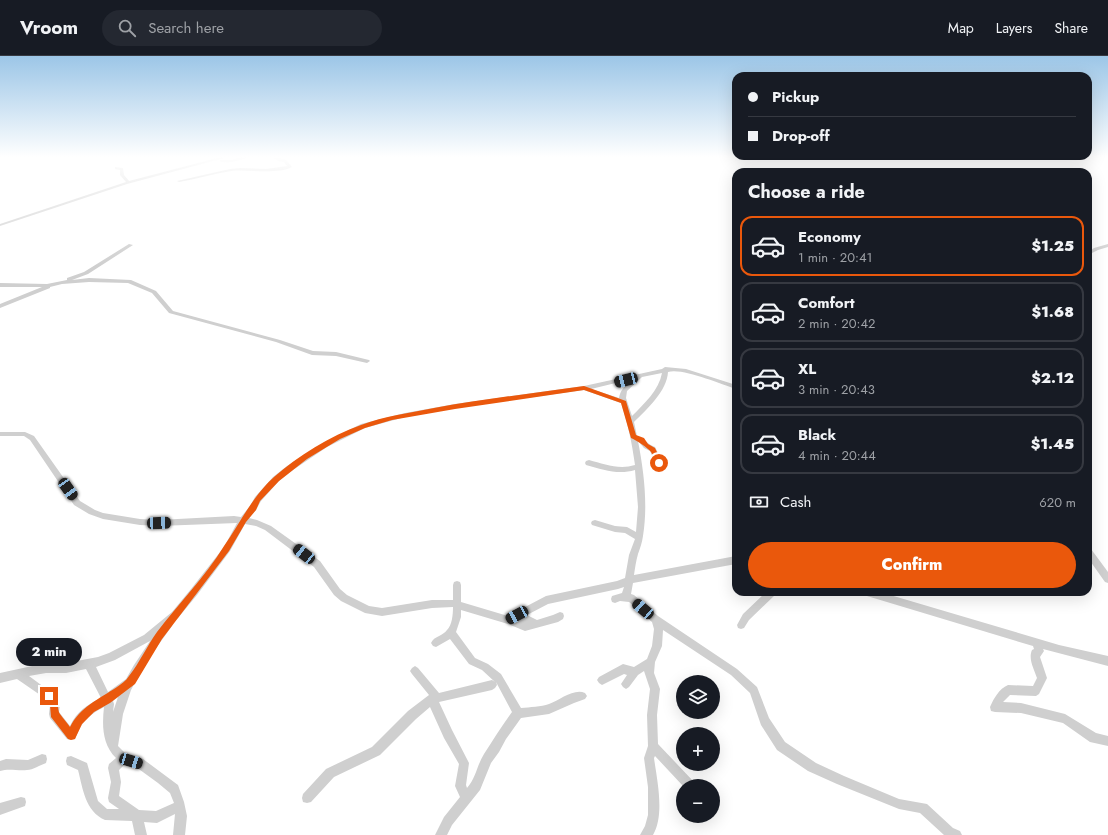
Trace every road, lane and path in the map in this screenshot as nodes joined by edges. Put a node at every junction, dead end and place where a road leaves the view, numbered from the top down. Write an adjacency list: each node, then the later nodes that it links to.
1 (95, 193): 2 (street)
2 (0, 225)
3 (1108, 244): 5 (street)
4 (131, 245): 6 (street)
5 (1092, 252)
6 (62, 282): 7 (street); 8 (street); 9 (street)
7 (0, 285)
8 (0, 306)
9 (367, 361)
10 (665, 369): 11 (street); 12 (street); 15 (street)
11 (642, 375): 13 (street); 14 (street)
12 (732, 386)
13 (584, 388): 14 (street); 21 (street)
14 (624, 402): 15 (street)
15 (630, 422): 17 (street)
16 (0, 434): 21 (street)
17 (633, 437): 19 (street); 20 (street)
18 (589, 463): 20 (street)
19 (659, 463)
20 (639, 466): 23 (street)
21 (243, 520): 33 (street); 34 (street)
22 (595, 523): 23 (street)
23 (639, 538): 27 (street)
24 (1092, 557): 26 (street)
25 (732, 561): 27 (street)
26 (1108, 579)
27 (629, 580): 31 (street); 36 (street)
28 (457, 585): 33 (street)
29 (768, 596): 38 (street)
30 (881, 596): 41 (street)
31 (626, 598): 32 (street); 37 (street)
32 (614, 599)
33 (458, 606): 36 (street); 39 (street)
34 (175, 615): 44 (street); 50 (street)
35 (560, 616): 36 (street)
36 (513, 617)
37 (655, 619): 43 (street); 75 (street)
38 (740, 626)
39 (451, 633): 40 (street); 56 (street)
40 (436, 642)
41 (1037, 642): 42 (street); 57 (street)
42 (1108, 661)
43 (650, 662): 46 (street); 58 (street)
44 (88, 664): 47 (street); 55 (street)
45 (415, 671): 54 (street)
46 (635, 672): 49 (street); 51 (street)
47 (18, 674): 48 (street); 55 (street)
48 (0, 678)
49 (602, 680)
50 (132, 681): 55 (street); 59 (street)
51 (626, 684)
52 (492, 685): 54 (street)
53 (582, 696): 56 (street)
54 (435, 699): 65 (street); 66 (street)
55 (106, 700): 59 (street)
56 (518, 712): 66 (street)
57 (1108, 741)
58 (653, 746): 64 (street); 74 (street)
59 (113, 748): 60 (street)
60 (123, 758): 68 (street); 70 (street)
61 (42, 759): 63 (street)
62 (71, 761): 70 (street)
63 (0, 766)
64 (684, 779)
65 (306, 798)
66 (467, 798): 73 (street)
67 (21, 802): 69 (street)
68 (179, 806): 70 (street); 72 (street)
69 (0, 809)
70 (137, 816): 71 (street)
71 (141, 835)
72 (179, 835)
73 (441, 835)
74 (646, 835)
75 (956, 835)

